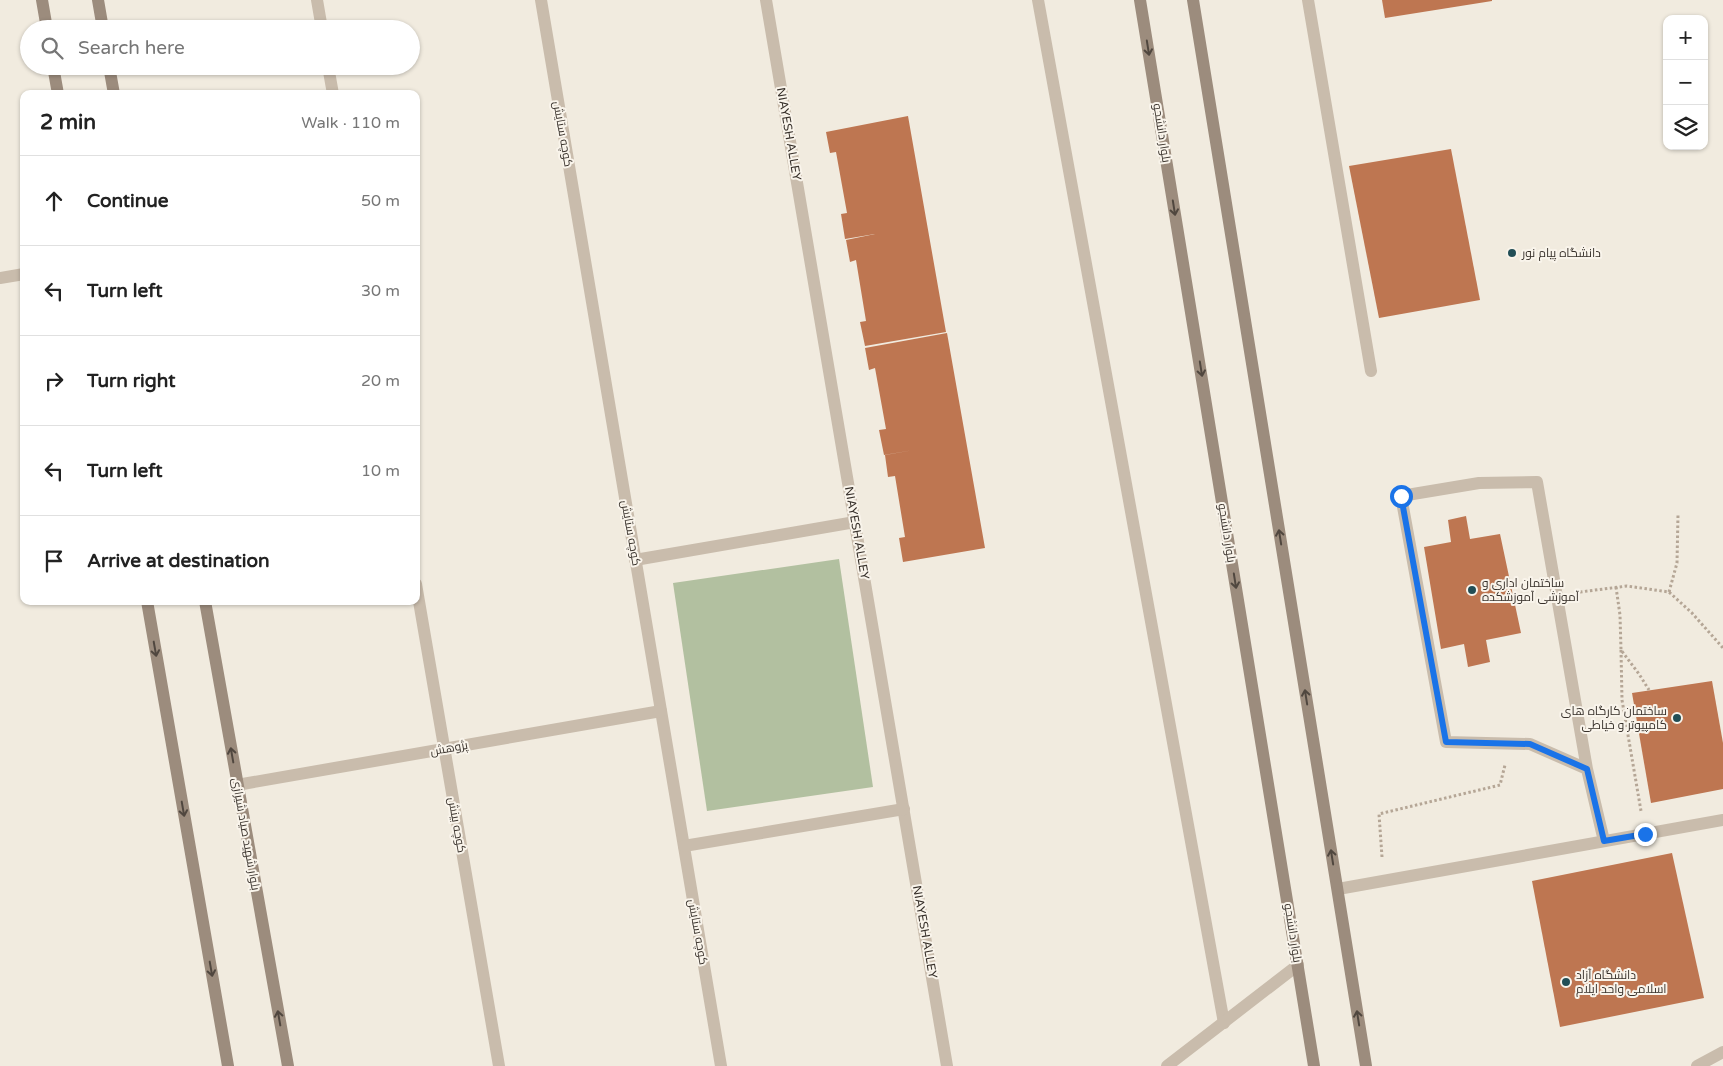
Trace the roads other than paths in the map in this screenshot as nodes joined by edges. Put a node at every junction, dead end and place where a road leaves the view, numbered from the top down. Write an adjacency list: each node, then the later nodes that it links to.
1 (42, 0): 10 (main road)
2 (98, 0): 11 (main road)
3 (317, 0): 12 (street)
4 (541, 0): 23 (street, کوچه ستایش)
5 (766, 0): 22 (street, NIAYESH ALLEY)
6 (1038, 0): 37 (street)
7 (1140, 0): 36 (main road, بلوار دانشجو, one-way to 36)
8 (1194, 0): 35 (main road, one-way to 8)
9 (1308, 0): 21 (street)
10 (45, 20)
11 (101, 20)
12 (320, 20)
13 (55, 75): 16 (main road)
14 (111, 75): 17 (main road)
15 (330, 75): 18 (street)
16 (57, 90)
17 (113, 90)
18 (332, 90)
19 (20, 275): 20 (street)
20 (0, 278)
21 (1371, 371)
22 (855, 522): 23 (street); 31 (street, NIAYESH ALLEY)
23 (635, 560): 27 (street, کوچه ستایش)
24 (148, 605): 39 (main road, one-way to 39)
25 (206, 605): 30 (main road, بلوار شهید صیاد شیرازی, one-way to 25)
26 (420, 605): 28 (street, کوچه بینش)
27 (661, 712): 28 (street, پژوهش); 34 (street, کوچه ستایش)
28 (444, 748): 30 (street, پژوهش); 41 (street, کوچه بینش)
29 (1587, 769): 29 (street); 33 (street)
30 (237, 785): 40 (main road, بلوار شهید صیاد شیرازی, one-way to 30)
31 (904, 809): 34 (street); 43 (street, NIAYESH ALLEY)
32 (1723, 820): 33 (street)
33 (1604, 841): 35 (street)
34 (684, 846): 42 (street, کوچه ستایش)
35 (1338, 889): 46 (main road, one-way to 35)
36 (1298, 965): 37 (street); 45 (main road, بلوار دانشجو)
37 (1224, 1022): 44 (street)
38 (1723, 1052): 47 (street)
39 (228, 1066)
40 (288, 1066)
41 (498, 1066)
42 (722, 1066)
43 (947, 1066)
44 (1167, 1066)
45 (1314, 1066)
46 (1366, 1066)
47 (1697, 1066)

